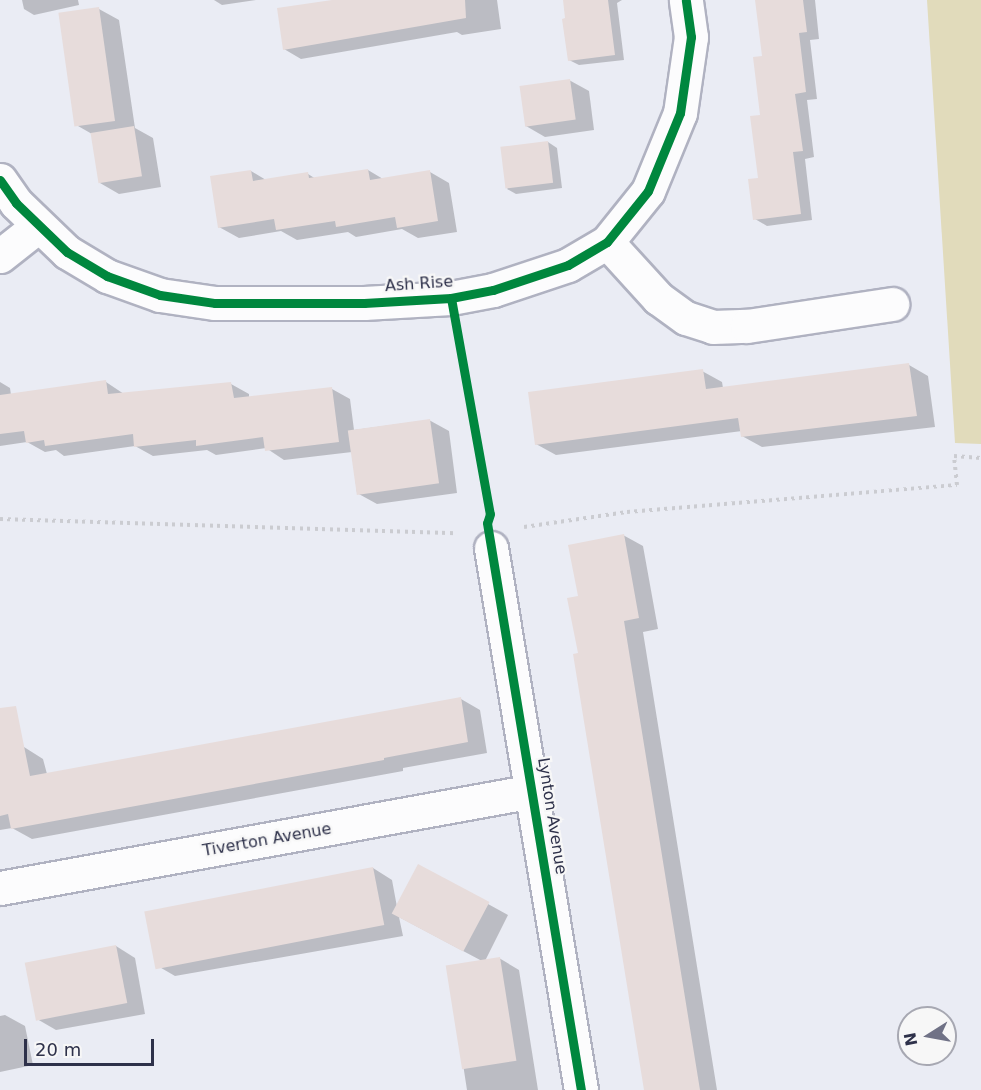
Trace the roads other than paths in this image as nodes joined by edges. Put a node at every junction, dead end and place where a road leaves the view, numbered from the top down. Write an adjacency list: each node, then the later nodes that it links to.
1 (686, 0): 4 (street, Ash Rise)
2 (0, 180): 3 (street, Ash Rise)
3 (38, 226): 4 (street, Ash Rise); 5 (street)
4 (607, 243): 6 (street)
5 (0, 256)
6 (892, 304)
7 (491, 548): 8 (street, Lynton Avenue)
8 (533, 791): 9 (street, Tiverton Avenue); 10 (street, Lynton Avenue)
9 (0, 888)
10 (581, 1090)

